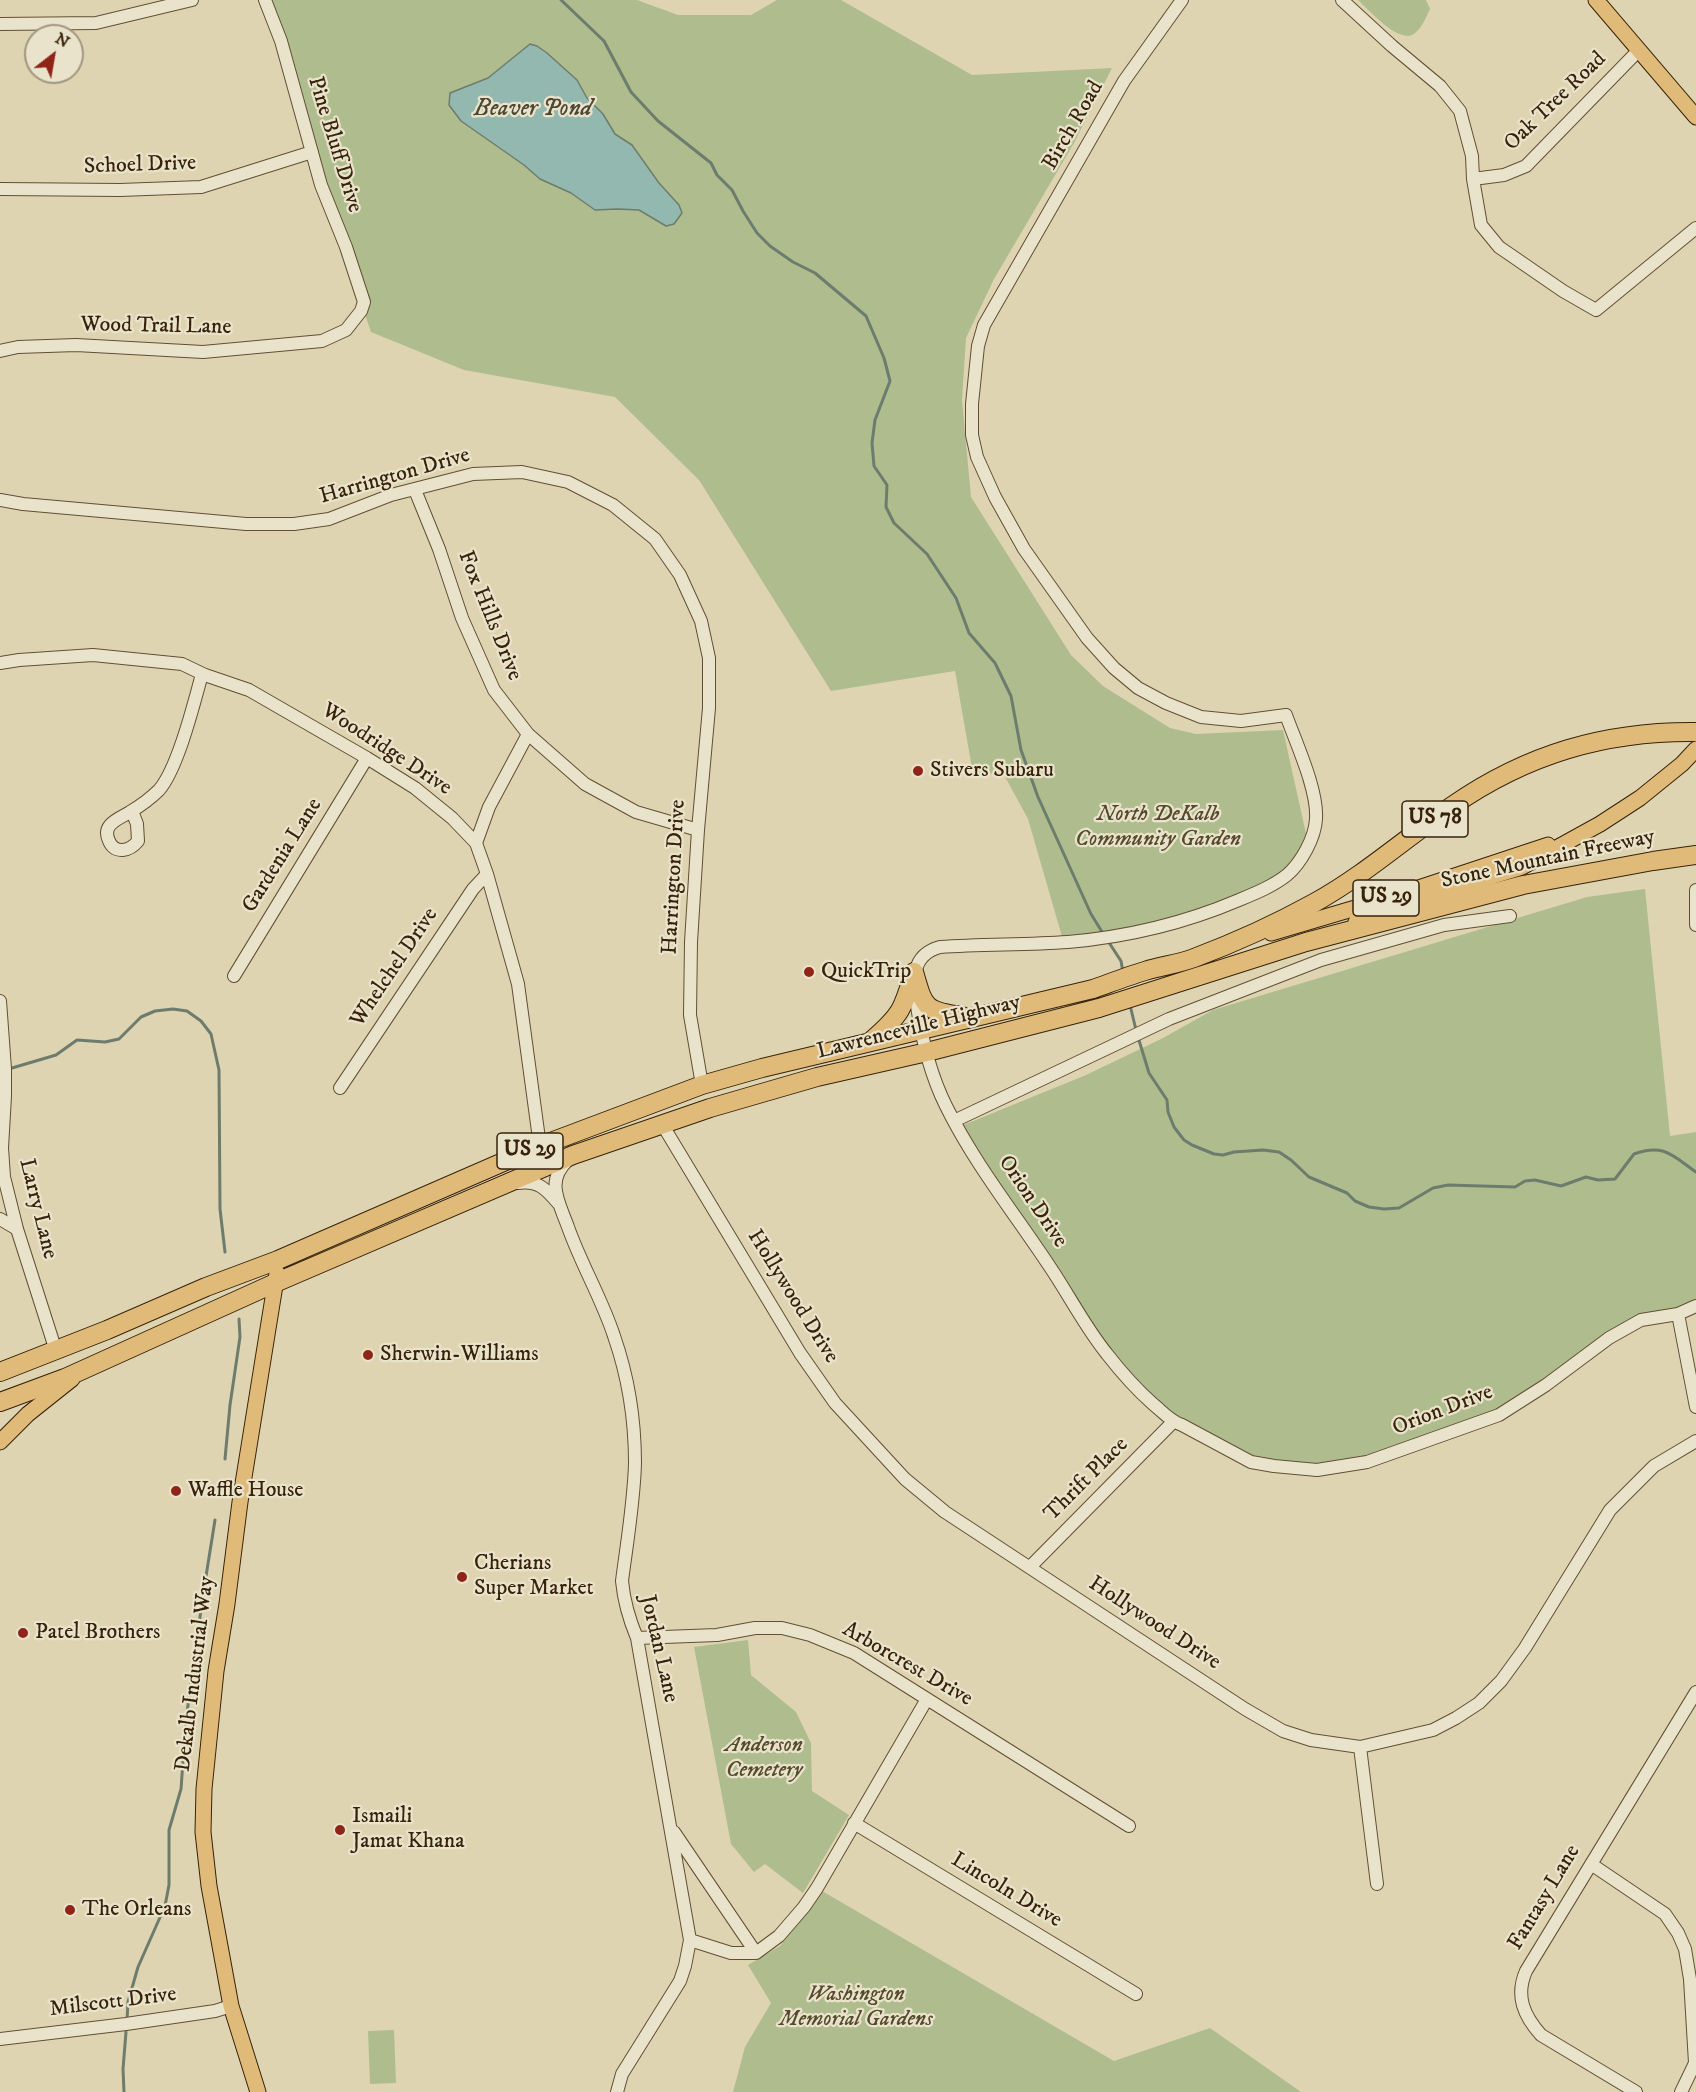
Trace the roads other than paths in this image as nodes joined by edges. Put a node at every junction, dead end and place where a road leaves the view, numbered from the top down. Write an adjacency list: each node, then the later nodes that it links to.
1 (192, 0): 6 (street)
2 (265, 0): 9 (street, Pine Bluff Drive)
3 (1182, 0): 34 (street, Birch Road)
4 (1342, 0): 10 (street)
5 (1596, 0): 7 (main road)
6 (0, 24)
7 (1638, 50): 8 (main road); 10 (street, Oak Tree Road)
8 (1696, 117)
9 (312, 152): 11 (street, Schoel Drive); 13 (street, Pine Bluff Drive)
10 (1473, 179): 12 (street)
11 (0, 189)
12 (1696, 228)
13 (364, 302): 14 (street, Wood Trail Lane)
14 (0, 351)
15 (415, 490): 16 (street, Harrington Drive); 20 (street, Fox Hills Drive); 24 (street, Harrington Drive)
16 (0, 500)
17 (0, 663): 18 (street, Woodridge Drive)
18 (202, 674): 22 (street, Woodridge Drive); 23 (street)
19 (1696, 732): 33 (highway, US 78)
20 (528, 734): 24 (street, Fox Hills Drive); 26 (street)
21 (1696, 748): 25 (main road, Lawrenceville Highway / US 29)
22 (368, 758): 26 (street, Woodridge Drive); 35 (street, Gardenia Lane)
23 (132, 811)
24 (698, 830): 41 (street, Harrington Drive)
25 (1579, 835): 32 (main road, Lawrenceville Highway / US 29); 33 (main road, Lawrenceville Highway / US 29)
26 (476, 843): 28 (street, Woodridge Drive)
27 (1696, 855): 32 (highway, Stone Mountain Freeway)
28 (488, 874): 42 (street, Whelchel Drive); 45 (street, Woodridge Drive)
29 (1696, 890): 31 (street)
30 (1509, 916): 43 (street)
31 (1696, 925)
32 (1306, 942): 40 (highway, Lawrenceville Highway / US 29)
33 (1192, 958): 37 (highway, Lawrenceville Highway / US 29)
34 (914, 972): 37 (highway); 38 (street, Orion Drive); 39 (highway)
35 (234, 976)
36 (0, 1001): 50 (street, Larry Lane)
37 (971, 1018): 38 (highway, Lawrenceville Highway / US 29)
38 (921, 1030): 39 (highway, Lawrenceville Highway / US 29); 40 (street, Orion Drive)
39 (868, 1043): 41 (highway, Lawrenceville Highway / US 29)
40 (927, 1052): 43 (street, Orion Drive); 44 (highway, Lawrenceville Highway / US 29)
41 (702, 1085): 45 (highway, Lawrenceville Highway / US 29)
42 (340, 1088)
43 (954, 1121): 60 (street, Orion Drive)
44 (662, 1124): 46 (highway, Lawrenceville Highway / US 29); 63 (street, Hollywood Drive)
45 (540, 1146): 51 (highway, Lawrenceville Highway / US 29)
46 (573, 1155): 47 (highway, Lawrenceville Highway / US 29); 48 (street, Jordan Lane)
47 (507, 1184): 48 (street, Jordan Lane); 52 (highway, Lawrenceville Highway / US 29)
48 (561, 1206): 64 (street, Jordan Lane)
49 (0, 1219): 50 (street)
50 (17, 1230): 55 (street, Larry Lane)
51 (278, 1260): 52 (main road, Dekalb Industrial Way); 55 (highway, US 29)
52 (275, 1283): 56 (highway, US 29); 77 (main road, Dekalb Industrial Way)
53 (1696, 1306): 54 (street, Orion Drive)
54 (1678, 1314): 59 (street); 60 (street, Orion Drive)
55 (56, 1351): 57 (highway, US 29)
56 (84, 1370): 58 (highway, US 29); 62 (main road)
57 (0, 1372)
58 (0, 1402)
59 (1696, 1407)
60 (1173, 1422): 63 (street, Thrift Place)
61 (1696, 1441): 67 (street, Hollywood Drive)
62 (0, 1442)
63 (1030, 1567): 67 (street, Hollywood Drive)
64 (637, 1638): 66 (street, Arborcrest Drive); 70 (street, Jordan Lane)
65 (1696, 1692): 71 (street, Fantasy Lane)
66 (927, 1699): 68 (street); 69 (street, Arborcrest Drive)
67 (1360, 1747): 72 (street)
68 (854, 1823): 75 (street); 76 (street, Lincoln Drive)
69 (1129, 1826)
70 (671, 1829): 73 (street, Jordan Lane); 75 (street)
71 (1591, 1864): 74 (street); 81 (street, Fantasy Lane)
72 (1377, 1884)
73 (690, 1940): 75 (street); 80 (street, Jordan Lane)
74 (1691, 1948): 82 (street)
75 (756, 1953)
76 (1136, 1994)
77 (231, 2007): 78 (street, Milscott Drive); 79 (main road, Dekalb Industrial Way)
78 (0, 2039)
79 (258, 2092)
80 (616, 2092)
81 (1636, 2092)
82 (1681, 2092)

